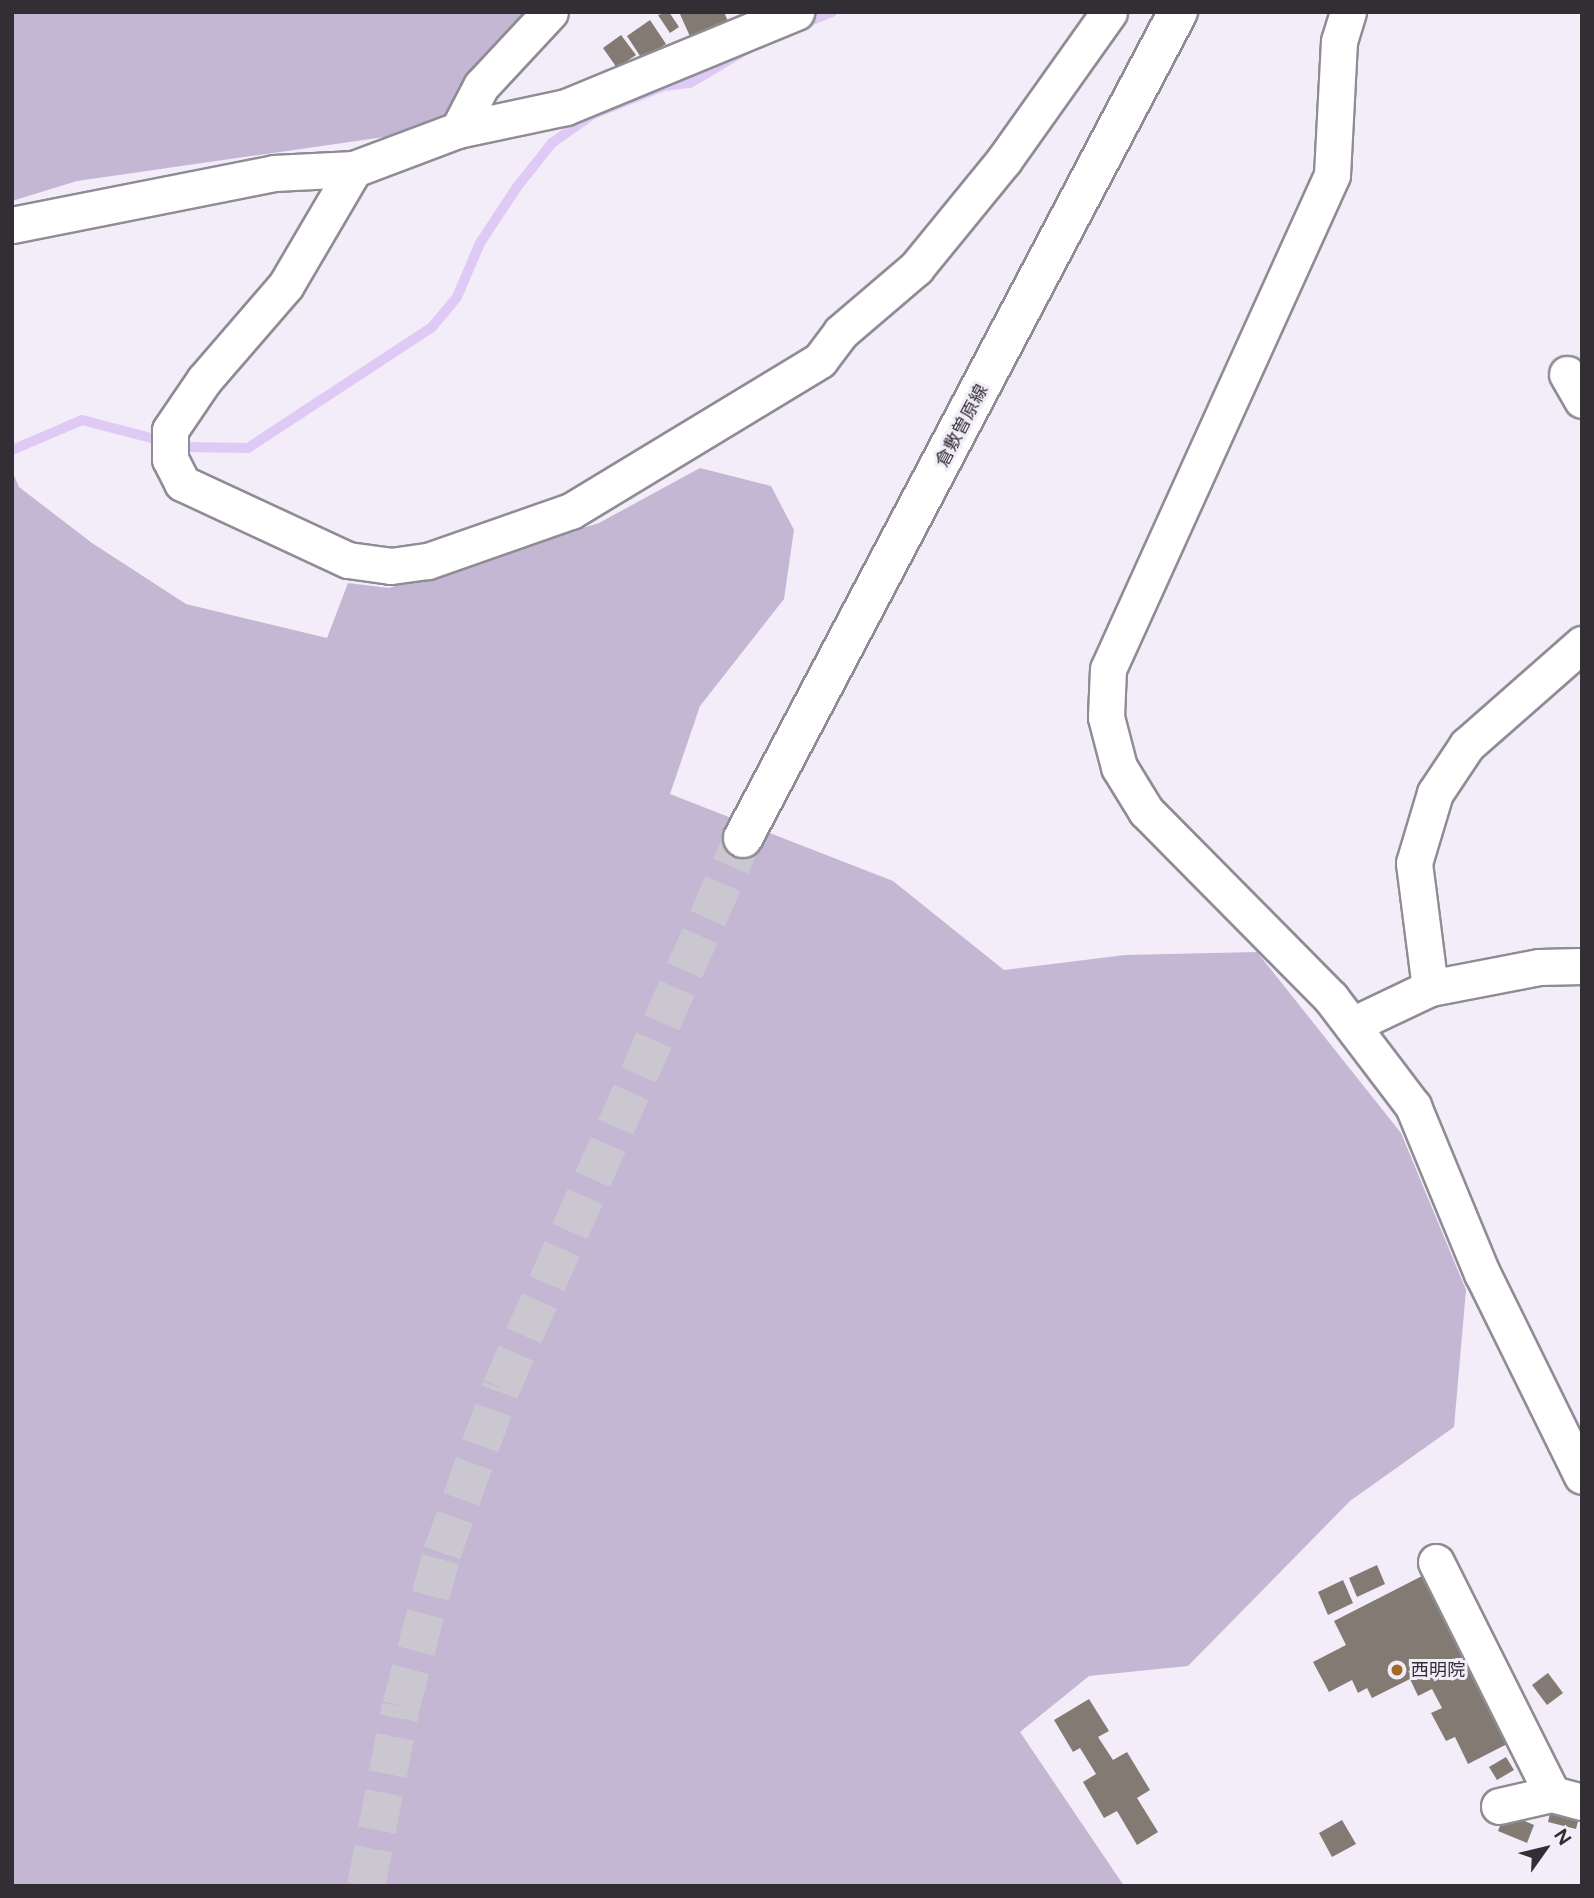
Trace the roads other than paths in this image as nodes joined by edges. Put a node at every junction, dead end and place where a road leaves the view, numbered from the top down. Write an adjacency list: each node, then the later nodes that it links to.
1 (550, 12): 6 (street)
2 (796, 12): 6 (street)
3 (1109, 12): 7 (street)
4 (1178, 12): 10 (street, 倉敷曽原線)
5 (1348, 12): 13 (street)
6 (458, 130): 7 (street)
7 (354, 169): 8 (street)
8 (12, 225)
9 (1582, 644): 12 (street)
10 (743, 838)
11 (1582, 966): 12 (street)
12 (1430, 988): 13 (street)
13 (1352, 1025): 14 (street)
14 (1582, 1476)
15 (1436, 1562): 16 (street)
16 (1567, 1798): 17 (street)
17 (1499, 1806)

